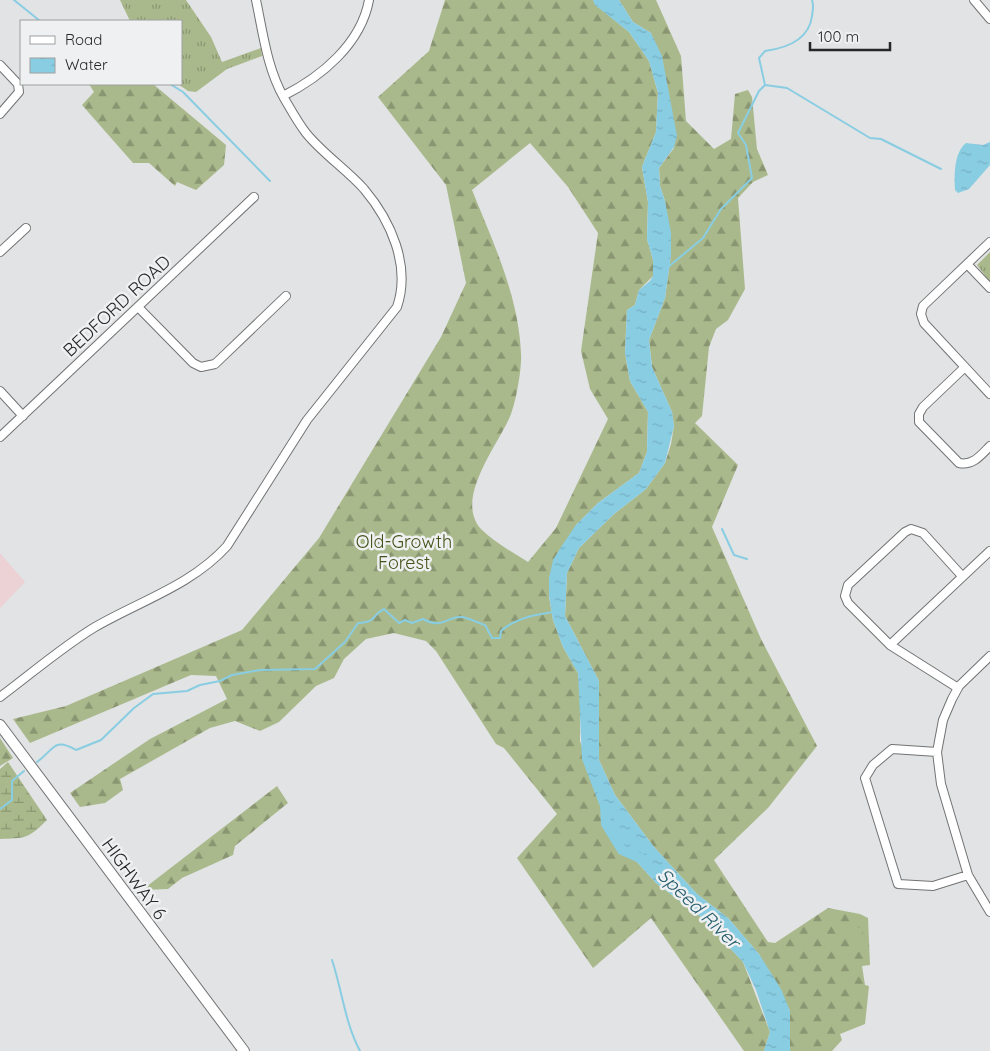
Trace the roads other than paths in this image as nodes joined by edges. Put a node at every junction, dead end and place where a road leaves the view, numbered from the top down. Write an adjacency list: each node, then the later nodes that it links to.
1 (256, 0): 6 (street)
2 (369, 0): 6 (street)
3 (974, 0): 4 (street)
4 (990, 18)
5 (0, 65): 7 (street)
6 (283, 96): 27 (street)
7 (0, 114)
8 (254, 197): 15 (street, BEDFORD ROAD)
9 (26, 228): 11 (street)
10 (990, 242): 12 (street)
11 (0, 252)
12 (967, 264): 13 (street); 16 (street)
13 (990, 288)
14 (286, 296): 15 (street)
15 (138, 307): 19 (street, BEDFORD ROAD)
16 (965, 367): 18 (street); 21 (street)
17 (0, 391): 19 (street)
18 (990, 394)
19 (23, 416): 20 (street, BEDFORD ROAD)
20 (0, 437)
21 (990, 446)
22 (990, 551): 23 (street)
23 (962, 576): 24 (street); 24 (street)
24 (890, 645): 26 (street)
25 (990, 656): 26 (street)
26 (958, 688): 29 (street)
27 (0, 697)
28 (0, 725): 33 (main road, HIGHWAY 6)
29 (937, 752): 30 (street); 30 (street)
30 (968, 875): 31 (street)
31 (987, 902): 32 (street)
32 (990, 912)
33 (244, 1051)

